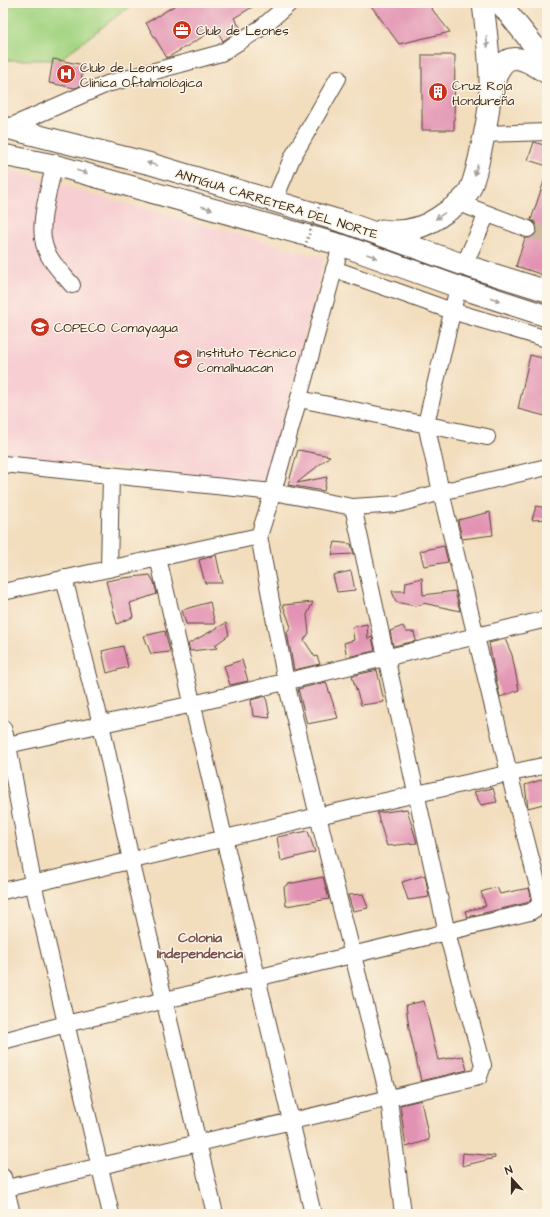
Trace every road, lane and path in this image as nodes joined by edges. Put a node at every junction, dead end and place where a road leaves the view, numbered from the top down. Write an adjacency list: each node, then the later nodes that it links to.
1 (290, 3): 8 (street)
2 (483, 3): 7 (main road, one-way to 7)
3 (500, 3): 4 (main road)
4 (547, 62)
5 (547, 73): 7 (main road)
6 (338, 78): 13 (street)
7 (490, 91): 10 (main road)
8 (5, 128): 13 (main road, ANTIGUA CARRETERA DEL NORTE, one-way to 8)
9 (547, 132): 10 (street)
10 (485, 134): 14 (main road, one-way to 14)
11 (3, 155): 12 (main road, ANTIGUA CARRETERA DEL NORTE)
12 (54, 165): 19 (main road, ANTIGUA CARRETERA DEL NORTE, one-way to 19); 23 (street)
13 (274, 202): 17 (main road, ANTIGUA CARRETERA DEL NORTE)
14 (459, 203): 16 (street); 17 (main road, one-way to 17)
15 (320, 204): 20 (path, bridge)
16 (487, 214): 18 (street); 21 (street)
17 (350, 224): 21 (main road, ANTIGUA CARRETERA DEL NORTE)
18 (528, 229)
19 (341, 245): 22 (street); 24 (main road, ANTIGUA CARRETERA DEL NORTE, one-way to 24)
20 (306, 246)
21 (464, 265): 25 (main road, ANTIGUA CARRETERA DEL NORTE)
22 (334, 269): 26 (street); 29 (street)
23 (72, 285)
24 (458, 287): 26 (street); 27 (main road, ANTIGUA CARRETERA DEL NORTE, one-way to 27)
25 (547, 291)
26 (452, 311): 28 (street); 30 (street)
27 (547, 316)
28 (547, 339)
29 (298, 399): 30 (street); 35 (street)
30 (426, 424): 31 (street); 36 (street)
31 (487, 437)
32 (3, 464): 34 (street)
33 (547, 468): 36 (street)
34 (111, 475): 35 (street); 40 (street)
35 (273, 492): 37 (street); 38 (street)
36 (441, 492): 37 (street); 44 (street)
37 (353, 507): 45 (street)
38 (259, 536): 39 (street); 46 (street)
39 (158, 558): 40 (street); 47 (street)
40 (109, 568): 41 (street)
41 (64, 578): 42 (street); 48 (street)
42 (3, 592)
43 (547, 619): 44 (street)
44 (476, 636): 45 (street); 52 (street)
45 (386, 658): 46 (street); 53 (street)
46 (286, 682): 47 (street); 54 (street)
47 (193, 704): 48 (street); 55 (street)
48 (101, 724): 50 (street); 56 (street)
49 (3, 728): 50 (street)
50 (6, 746): 57 (street)
51 (547, 765): 52 (street)
52 (509, 773): 53 (street); 59 (street)
53 (416, 794): 54 (street); 59 (street)
54 (318, 816): 55 (street); 60 (street)
55 (224, 838): 56 (street); 61 (street)
56 (131, 860): 57 (street); 62 (street)
57 (33, 883): 58 (street); 63 (street)
58 (3, 891)
59 (447, 933): 60 (street); 65 (street)
60 (353, 955): 61 (street); 65 (street)
61 (257, 978): 62 (street); 66 (street)
62 (165, 1001): 63 (street); 67 (street)
63 (66, 1024): 64 (street); 68 (street)
64 (3, 1041)
65 (389, 1099): 66 (street); 74 (street)
66 (291, 1122): 67 (street); 73 (street)
67 (199, 1143): 68 (street); 72 (street)
68 (99, 1167): 69 (street); 71 (street)
69 (4, 1185): 70 (street)
70 (12, 1214)
71 (111, 1214)
72 (215, 1214)
73 (313, 1214)
74 (403, 1214)

